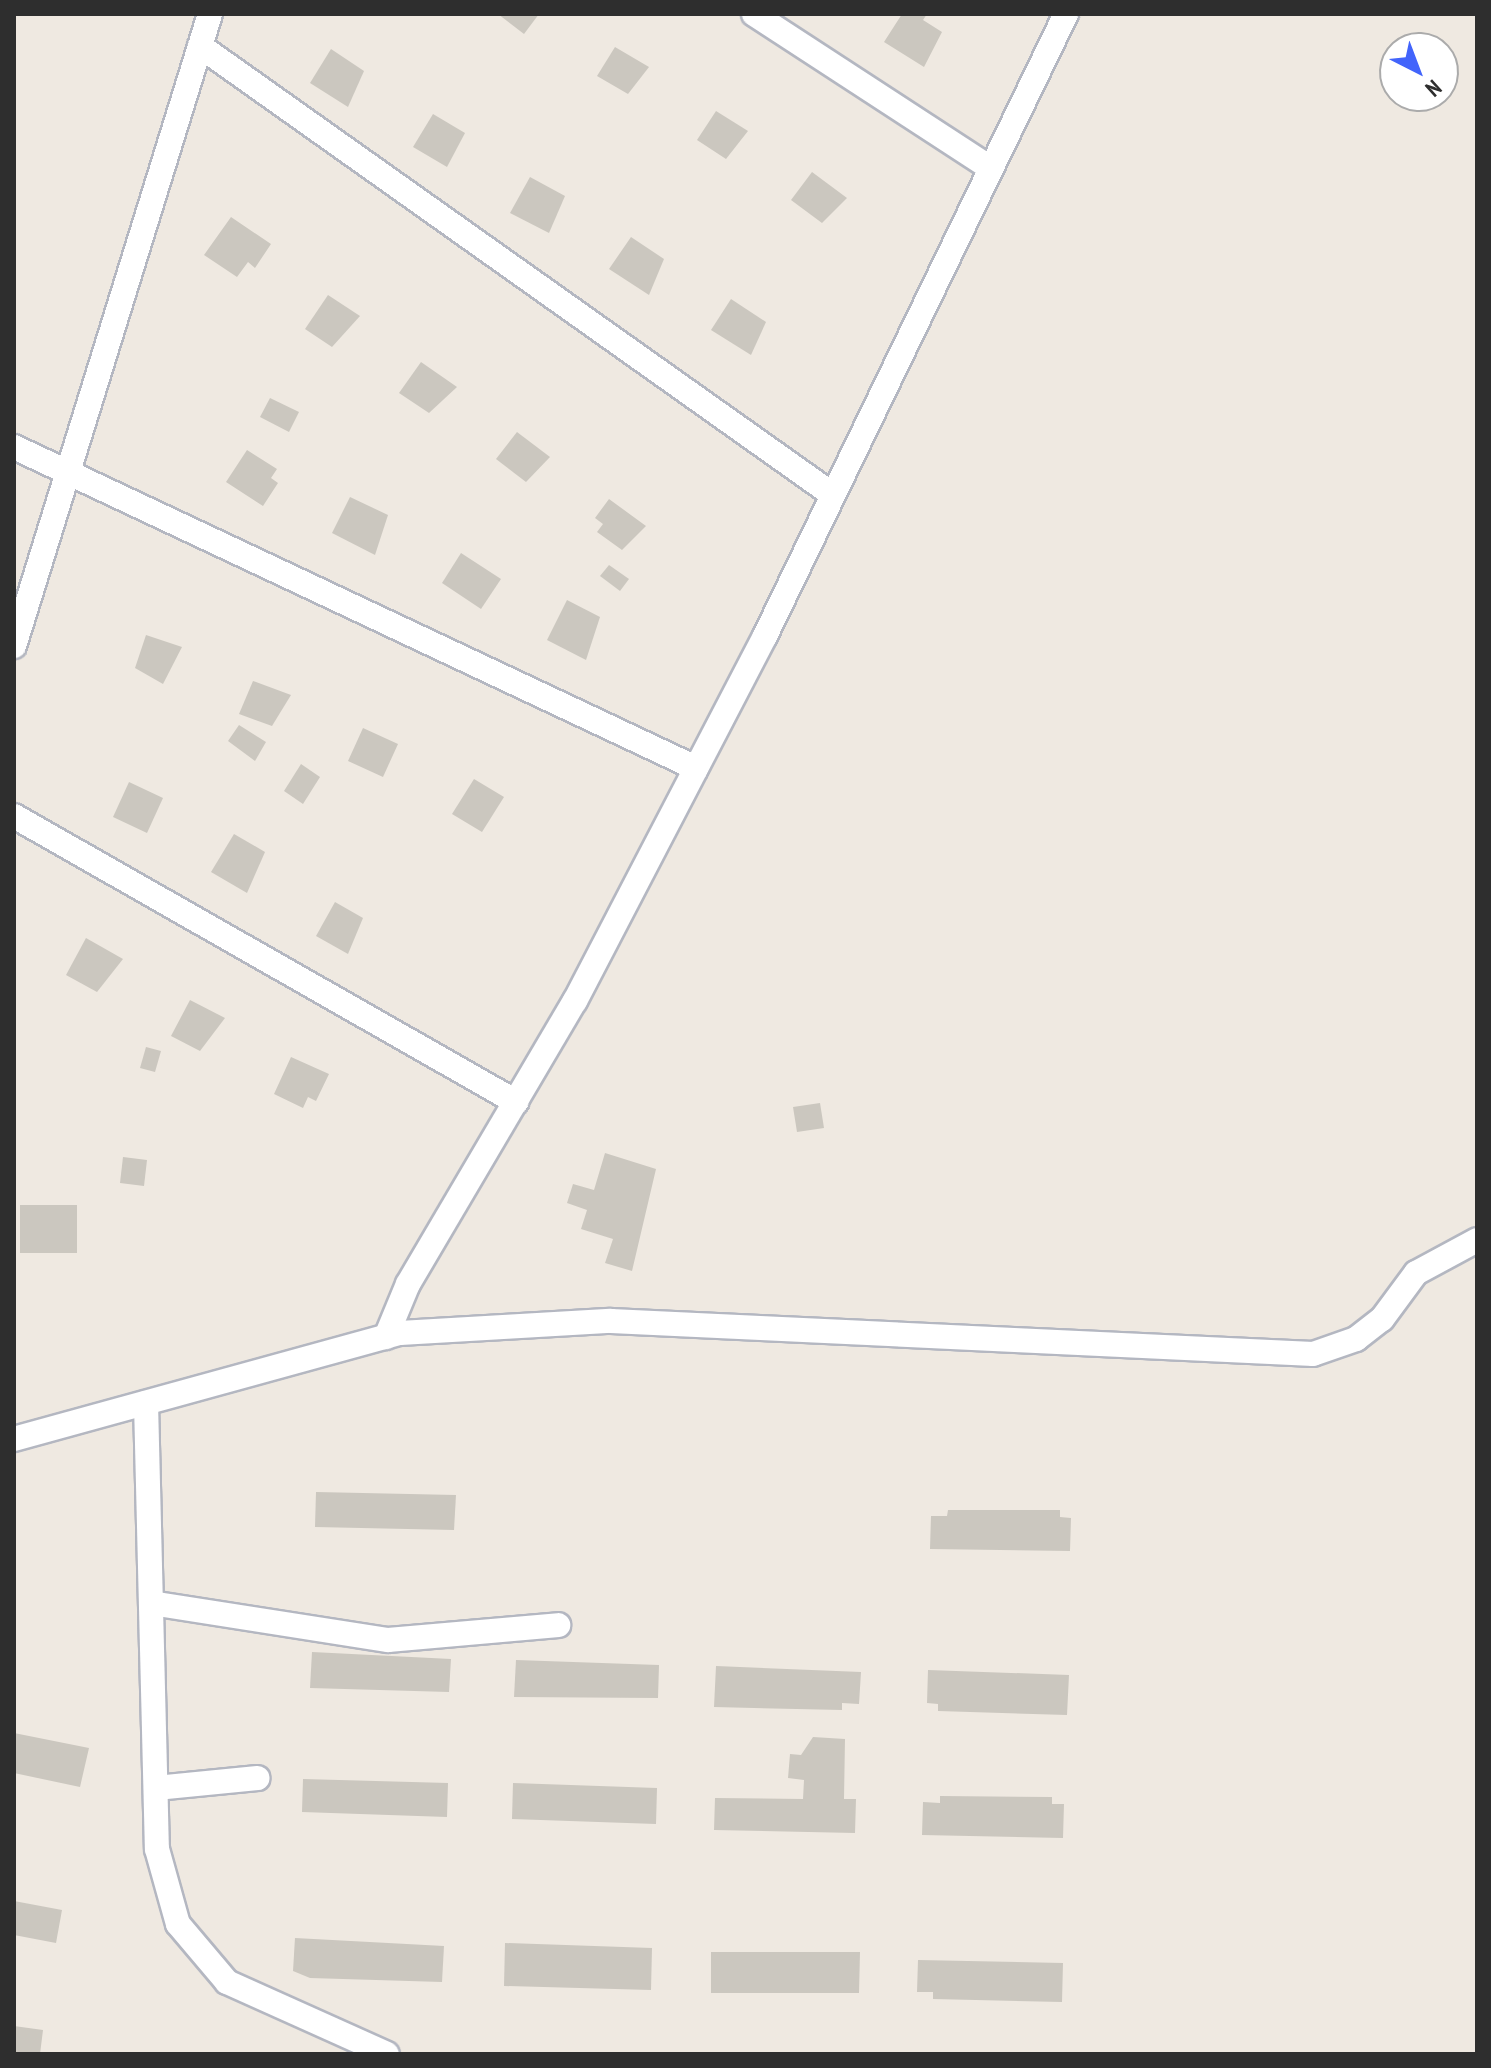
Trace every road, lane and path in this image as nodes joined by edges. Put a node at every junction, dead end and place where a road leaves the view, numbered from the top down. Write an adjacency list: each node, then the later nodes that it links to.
1 (210, 14): 4 (street)
2 (754, 14): 5 (street)
3 (1066, 14): 5 (street)
4 (200, 46): 7 (street); 8 (street)
5 (990, 168): 8 (street)
6 (14, 447): 7 (street)
7 (66, 475): 9 (street); 10 (street)
8 (833, 495): 10 (street)
9 (14, 646)
10 (696, 768): 12 (street)
11 (14, 816): 12 (street)
12 (516, 1102): 14 (street)
13 (1477, 1240): 14 (street)
14 (386, 1337): 15 (street)
15 (146, 1403): 16 (street); 17 (street)
16 (14, 1439)
17 (151, 1603): 18 (street); 20 (street)
18 (558, 1625)
19 (258, 1778): 20 (street)
20 (156, 1788): 21 (street)
21 (387, 2054)

